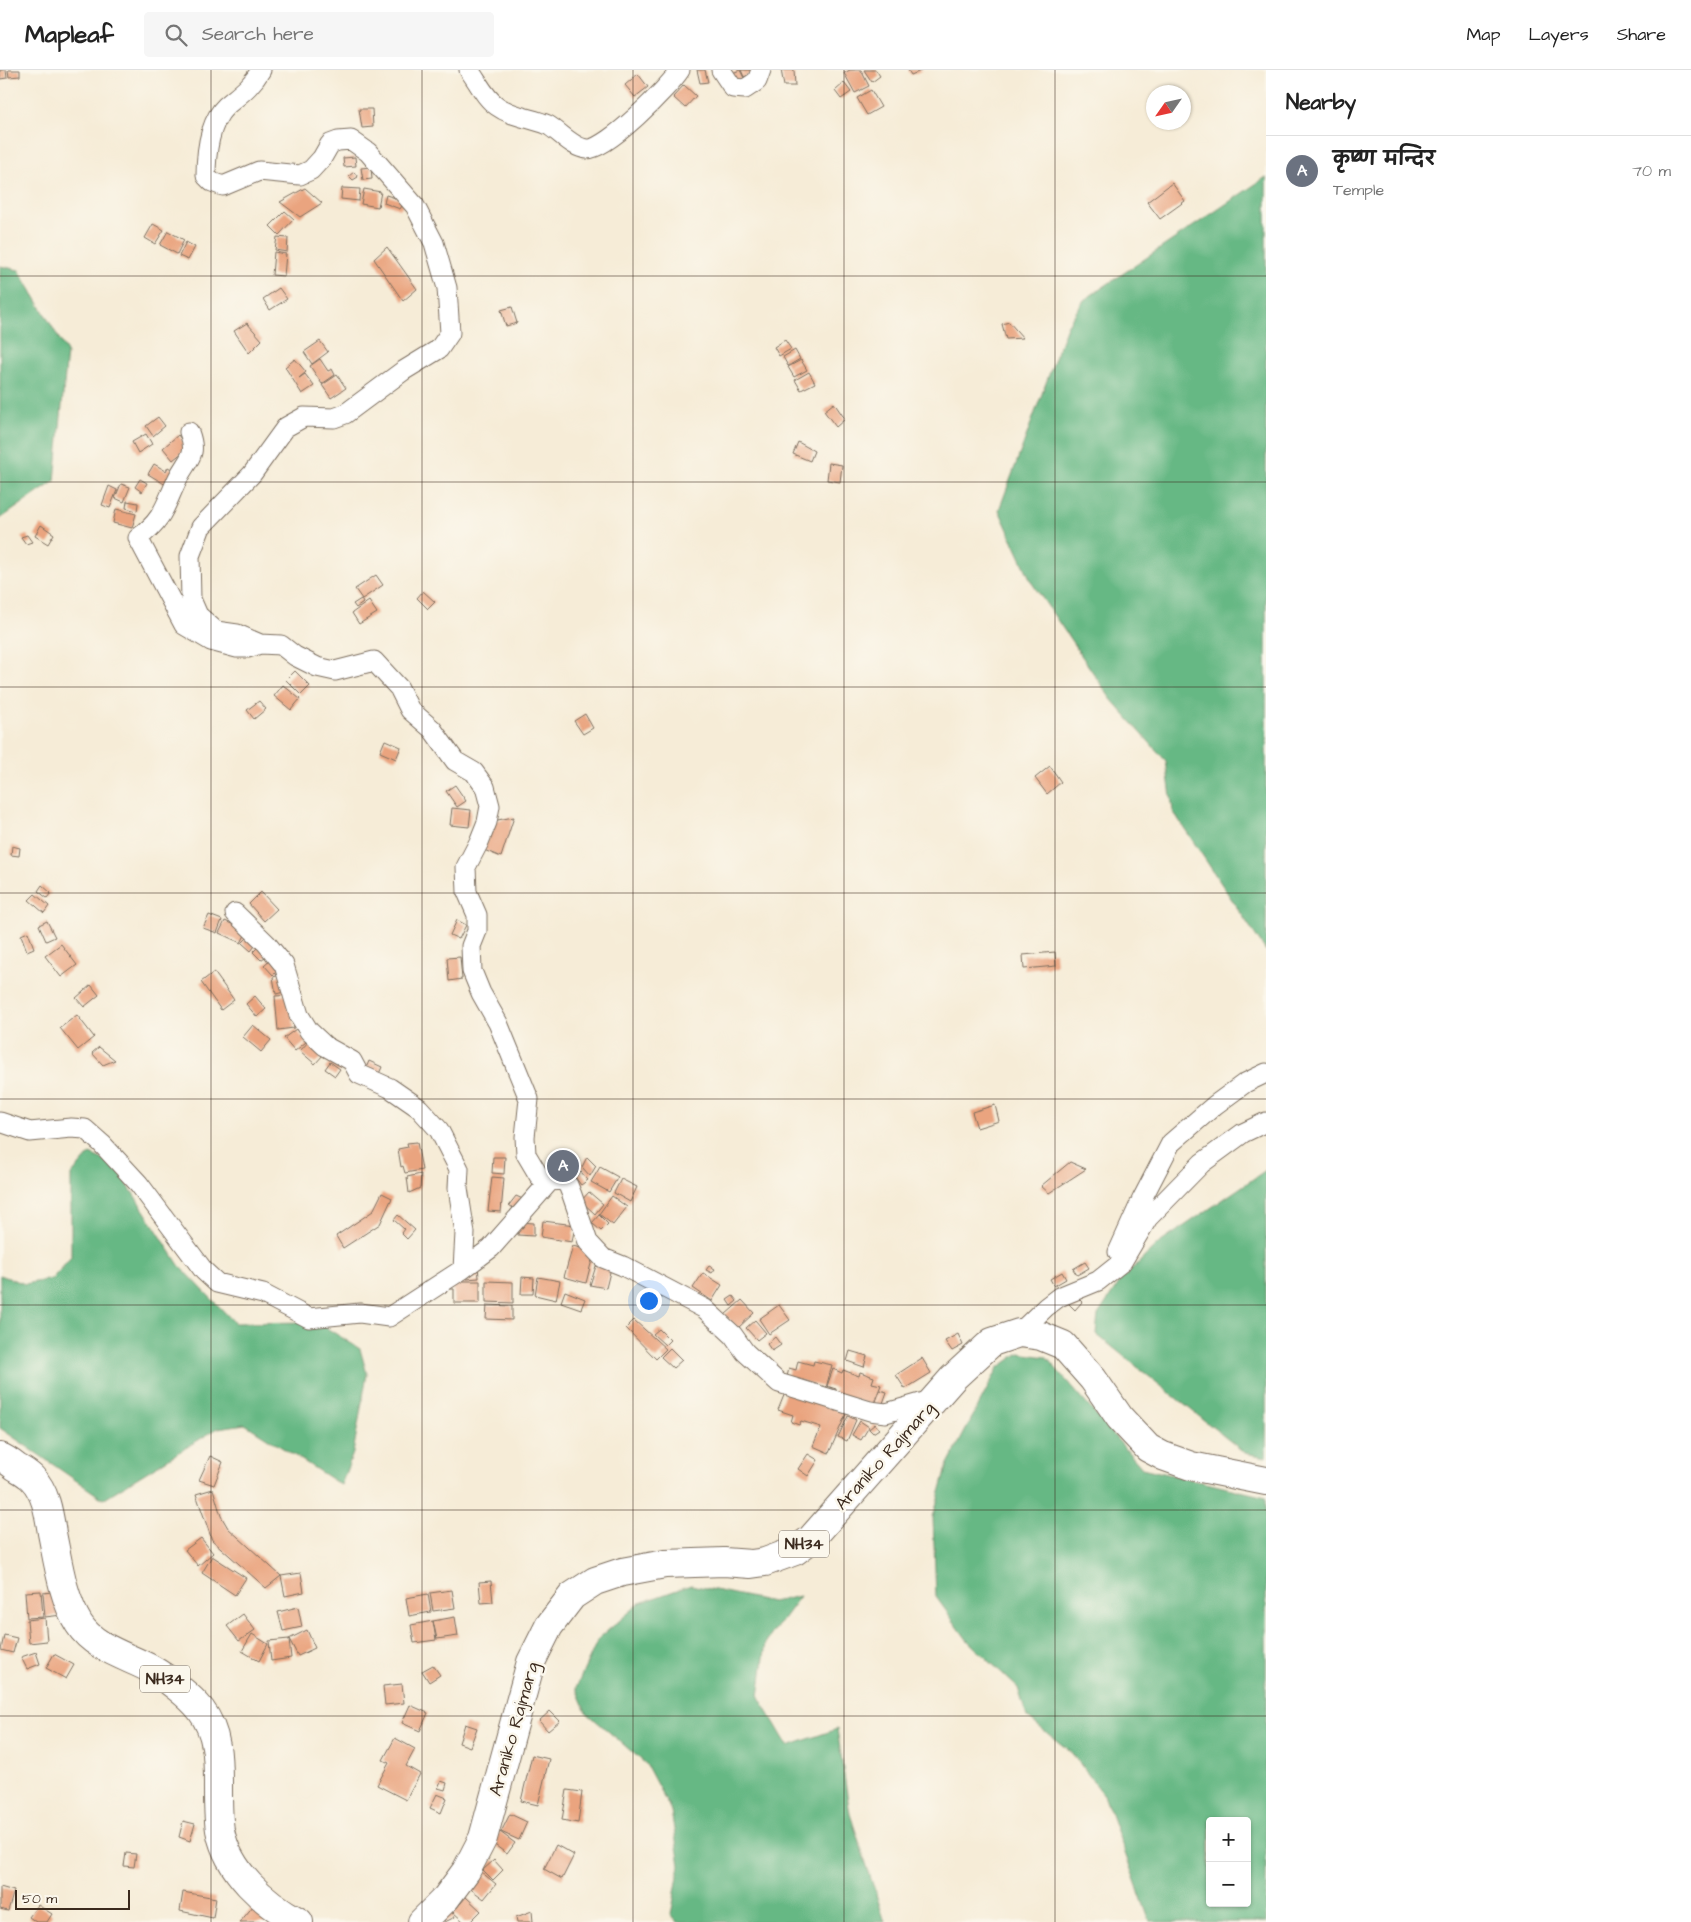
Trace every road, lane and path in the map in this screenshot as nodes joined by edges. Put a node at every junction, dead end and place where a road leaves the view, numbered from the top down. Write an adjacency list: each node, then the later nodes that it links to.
1 (261, 70): 7 (street)
2 (469, 70): 3 (street)
3 (680, 70)
4 (721, 70): 5 (street)
5 (761, 70)
6 (189, 432): 7 (street)
7 (260, 644): 12 (street)
8 (235, 913): 13 (street)
9 (1266, 1074): 14 (street)
10 (0, 1122): 13 (street)
11 (1266, 1122): 14 (street)
12 (550, 1181): 13 (street); 16 (street)
13 (463, 1269)
14 (1112, 1270): 15 (street)
15 (1018, 1333): 16 (highway, Araniko Rajmarg / NH34); 18 (highway, Araniko Rajmarg / NH34)
16 (936, 1398): 19 (highway, Araniko Rajmarg / NH34)
17 (0, 1457): 20 (highway, NH34)
18 (1266, 1481)
19 (427, 1921)
20 (299, 1922)

